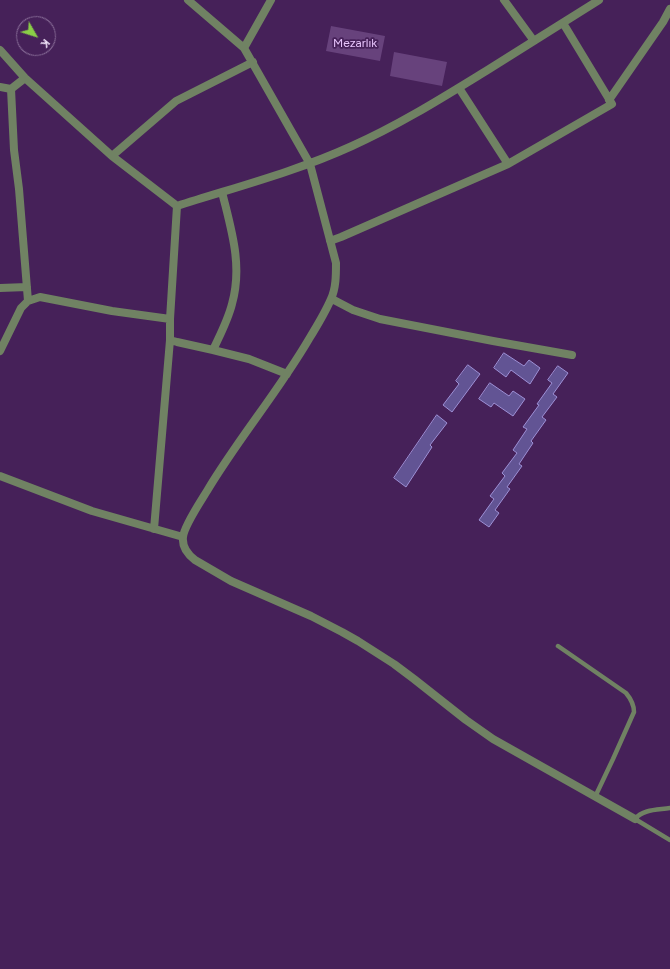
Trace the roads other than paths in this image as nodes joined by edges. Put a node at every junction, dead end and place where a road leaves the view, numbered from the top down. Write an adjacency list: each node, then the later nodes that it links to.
1 (188, 0): 9 (street)
2 (271, 0): 9 (street)
3 (504, 0): 8 (street)
4 (599, 0): 6 (street)
5 (670, 9): 7 (street)
6 (562, 23): 8 (street); 16 (street)
7 (666, 24): 16 (street)
8 (534, 41): 14 (street)
9 (244, 48): 11 (street)
10 (0, 50): 12 (street)
11 (253, 62): 17 (street); 18 (street)
12 (25, 78): 15 (street); 17 (street)
13 (0, 87): 15 (street)
14 (459, 88): 18 (street); 19 (street)
15 (11, 89): 23 (street)
16 (609, 100): 19 (street)
17 (112, 156): 21 (street)
18 (310, 164): 20 (street); 22 (street)
19 (508, 164): 22 (street)
20 (222, 192): 21 (street); 29 (street)
21 (177, 206): 27 (street)
22 (330, 241): 25 (street)
23 (27, 286): 24 (street); 26 (street)
24 (0, 288)
25 (332, 299): 31 (street); 32 (street)
26 (28, 301): 27 (street); 30 (street)
27 (170, 319): 28 (street)
28 (170, 340): 29 (street); 34 (street)
29 (213, 350): 32 (street)
30 (0, 351)
31 (572, 355)
32 (287, 374): 35 (street)
33 (0, 476): 34 (street)
34 (154, 529): 35 (street)
35 (183, 537): 37 (street)
36 (558, 646): 37 (lane)
37 (595, 797): 39 (street)
38 (670, 808): 39 (lane)
39 (635, 819): 40 (lane)
40 (670, 840)

